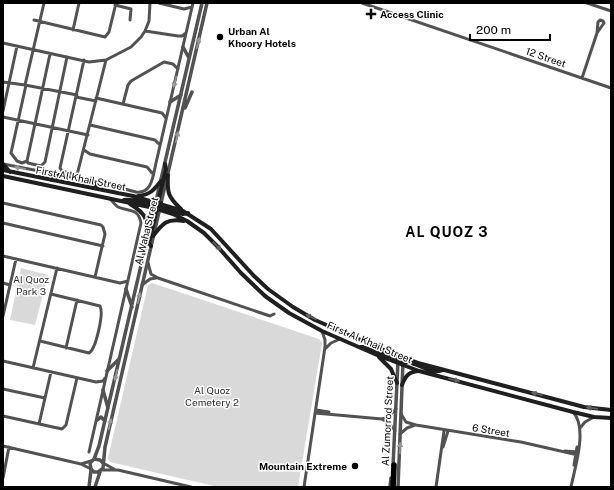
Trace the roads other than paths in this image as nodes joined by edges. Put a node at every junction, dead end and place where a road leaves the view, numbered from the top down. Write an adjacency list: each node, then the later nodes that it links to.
1 (44, 3): 18 (street)
2 (79, 3): 20 (street)
3 (193, 3): 12 (street)
4 (202, 3): 31 (street, Al Waha Street)
5 (208, 3): 57 (street, Al Waha Street, one-way to 5)
6 (362, 3): 39 (street, 12 Street)
7 (587, 3): 14 (street)
8 (116, 4): 17 (street); 20 (street)
9 (150, 4): 10 (street); 19 (street)
10 (160, 4): 11 (street)
11 (173, 5): 13 (street)
12 (192, 7): 13 (street); 15 (street)
13 (184, 9): 15 (street)
14 (611, 11)
15 (190, 15): 21 (street)
16 (34, 20): 18 (street)
17 (130, 20)
18 (40, 22): 20 (street); 28 (street)
19 (146, 29): 23 (street); 33 (street)
20 (73, 30)
21 (186, 33): 23 (street); 24 (street)
22 (597, 33): 39 (street)
23 (178, 36): 24 (street)
24 (184, 42): 27 (street)
25 (3, 43): 26 (street)
26 (16, 46): 28 (street); 41 (street)
27 (183, 47): 31 (street); 34 (street)
28 (33, 50): 29 (street); 42 (street)
29 (50, 54): 30 (street); 43 (street)
30 (67, 57): 32 (street); 45 (street)
31 (189, 58): 47 (street, Al Waha Street)
32 (84, 60): 35 (street); 48 (street)
33 (106, 60): 35 (street); 38 (street)
34 (180, 60): 36 (street); 37 (street)
35 (101, 61): 38 (street)
36 (173, 64): 37 (street); 51 (street)
37 (178, 69): 50 (street, one-way to 50)
38 (102, 72): 49 (street)
39 (582, 78): 44 (street, 12 Street)
40 (3, 82): 41 (street)
41 (9, 82): 42 (street); 52 (street)
42 (26, 85): 43 (street); 58 (street)
43 (43, 88): 45 (street); 59 (street)
44 (611, 88)
45 (60, 91): 48 (street); 61 (street)
46 (192, 92): 57 (street)
47 (181, 95): 50 (street); 73 (street, Al Waha Street)
48 (76, 96): 49 (street); 62 (street)
49 (96, 100): 51 (street); 60 (street)
50 (170, 102): 53 (street)
51 (123, 104): 54 (street)
52 (3, 111)
53 (168, 111): 54 (street); 56 (street)
54 (162, 113): 56 (street)
55 (3, 117): 58 (street)
56 (166, 118): 64 (street)
57 (181, 118): 80 (street, Al Waha Street, one-way to 57)
58 (18, 121): 59 (street); 70 (street)
59 (35, 124): 61 (street); 70 (street)
60 (90, 125): 63 (street); 65 (street)
61 (52, 128): 62 (street); 70 (street)
62 (69, 131): 63 (street); 77 (street)
63 (88, 135): 67 (street)
64 (162, 138): 65 (street); 66 (street)
65 (155, 140): 66 (street)
66 (160, 145): 72 (street)
67 (84, 150): 68 (street); 69 (street)
68 (90, 154): 69 (street); 74 (street)
69 (82, 157): 77 (street)
70 (27, 161)
71 (3, 164): 76 (main road); 79 (street, one-way to 71)
72 (156, 164): 74 (street); 78 (street)
73 (164, 164): 85 (street, Al Waha Street); 92 (main road)
74 (148, 167): 78 (street)
75 (3, 170): 76 (main road, First Al Khail Street)
76 (10, 172): 83 (main road, First Al Khail Street)
77 (78, 174): 82 (street); 84 (street)
78 (153, 174): 86 (street)
79 (59, 175): 82 (street); 83 (main road)
80 (168, 175): 92 (street, Al Waha Street); 93 (main road)
81 (3, 176): 89 (main road, First Al Khail Street)
82 (73, 178): 84 (street)
83 (50, 180): 87 (main road, First Al Khail Street)
84 (84, 180): 86 (street)
85 (161, 181): 88 (main road); 92 (street, Al Waha Street)
86 (93, 182): 87 (main road)
87 (97, 188): 88 (main road, First Al Khail Street)
88 (133, 196): 92 (main road, First Al Khail Street)
89 (110, 198): 90 (main road, First Al Khail Street); 106 (street)
90 (124, 201): 92 (main road, First Al Khail Street); 97 (main road)
91 (3, 203): 98 (street)
92 (158, 205): 93 (main road, First Al Khail Street); 94 (main road, First Al Khail Street); 96 (street, Al Waha Street); 97 (street, Al Waha Street); 99 (main road)
93 (185, 212): 125 (main road, First Al Khail Street, one-way to 93)
94 (187, 221): 96 (main road); 117 (main road, First Al Khail Street, one-way to 117)
95 (3, 223): 98 (street)
96 (153, 236): 99 (street, Al Waha Street)
97 (147, 239): 114 (street, Al Waha Street)
98 (103, 246): 104 (street)
99 (151, 246): 102 (street, Al Waha Street)
100 (3, 256): 101 (street)
101 (16, 259): 103 (street); 109 (street)
102 (147, 259): 105 (street); 110 (street, Al Waha Street)
103 (57, 268): 104 (street); 112 (street)
104 (95, 277): 108 (street)
105 (158, 278): 110 (street); 115 (street)
106 (128, 280): 108 (street); 111 (street)
107 (3, 283): 109 (street)
108 (120, 283): 111 (street)
109 (10, 285): 116 (street)
110 (142, 286): 163 (street, Al Waha Street, one-way to 110)
111 (126, 289): 114 (street); 129 (street)
112 (51, 294): 113 (street); 119 (street)
113 (77, 300): 121 (street); 121 (street)
114 (132, 307): 124 (street, Al Waha Street)
115 (274, 314)
116 (3, 316)
117 (322, 331): 118 (main road, First Al Khail Street); 122 (street)
118 (340, 339): 120 (main road, First Al Khail Street); 122 (street)
119 (40, 341): 121 (street); 128 (street)
120 (359, 347): 123 (main road, First Al Khail Street); 125 (main road)
121 (66, 348)
122 (325, 350): 143 (street)
123 (377, 356): 125 (main road, First Al Khail Street); 135 (main road)
124 (120, 358): 129 (street); 140 (street, Al Waha Street, one-way to 140)
125 (398, 360): 127 (main road, First Al Khail Street); 127 (main road, First Al Khail Street); 135 (street, Al Zumorrod Street)
126 (3, 361): 128 (street)
127 (403, 362): 130 (main road, First Al Khail Street); 136 (street, Al Zumorrod Street); 142 (main road, First Al Khail Street, one-way to 127)
128 (33, 368): 131 (street)
129 (107, 371): 133 (street)
130 (419, 371): 136 (main road); 145 (main road, First Al Khail Street, one-way to 145)
131 (51, 372): 132 (street); 139 (street)
132 (77, 378): 134 (street); 152 (street)
133 (106, 378): 134 (street); 138 (street)
134 (96, 382): 138 (street)
135 (397, 383): 141 (street, Al Zumorrod Street)
136 (402, 385): 144 (street, Al Zumorrod Street)
137 (3, 389): 139 (street)
138 (103, 390): 140 (street); 150 (street)
139 (44, 398): 152 (street)
140 (108, 409): 151 (street, Al Waha Street)
141 (396, 409): 149 (street); 155 (street, Al Zumorrod Street)
142 (611, 410)
143 (315, 411): 149 (street); 176 (street)
144 (400, 412): 153 (street); 157 (street, Al Zumorrod Street)
145 (573, 412): 147 (main road, First Al Khail Street); 154 (street)
146 (3, 416): 152 (street)
147 (594, 417): 148 (main road, First Al Khail Street); 154 (street)
148 (611, 418)
149 (382, 419): 155 (street)
150 (97, 420): 151 (street); 160 (street)
151 (105, 421): 162 (street, Al Waha Street)
152 (38, 424)
153 (416, 426): 156 (street, 6 Street); 157 (street)
154 (580, 428): 161 (street)
155 (395, 431): 165 (street, Al Zumorrod Street)
156 (446, 431): 161 (street, 6 Street); 180 (street)
157 (400, 434): 179 (street, Al Zumorrod Street, one-way to 157)
158 (3, 446): 159 (street)
159 (9, 447): 164 (street); 169 (street)
160 (89, 452)
161 (577, 454): 181 (street)
162 (93, 460): 163 (street); 164 (street); 166 (street)
163 (103, 463): 167 (street); 168 (street)
164 (80, 464): 166 (street)
165 (394, 465): 177 (street, Al Zumorrod Street); 178 (highway)
166 (91, 469): 168 (street); 172 (street)
167 (118, 470): 168 (street); 170 (street)
168 (101, 471): 173 (street)
169 (3, 478)
170 (167, 482): 171 (street); 174 (street)
171 (178, 486): 175 (street)
172 (89, 487)
173 (95, 487)
174 (168, 487)
175 (191, 487)
176 (304, 487)
177 (390, 487)
178 (393, 487)
179 (398, 487)
180 (436, 487)
181 (571, 487)

